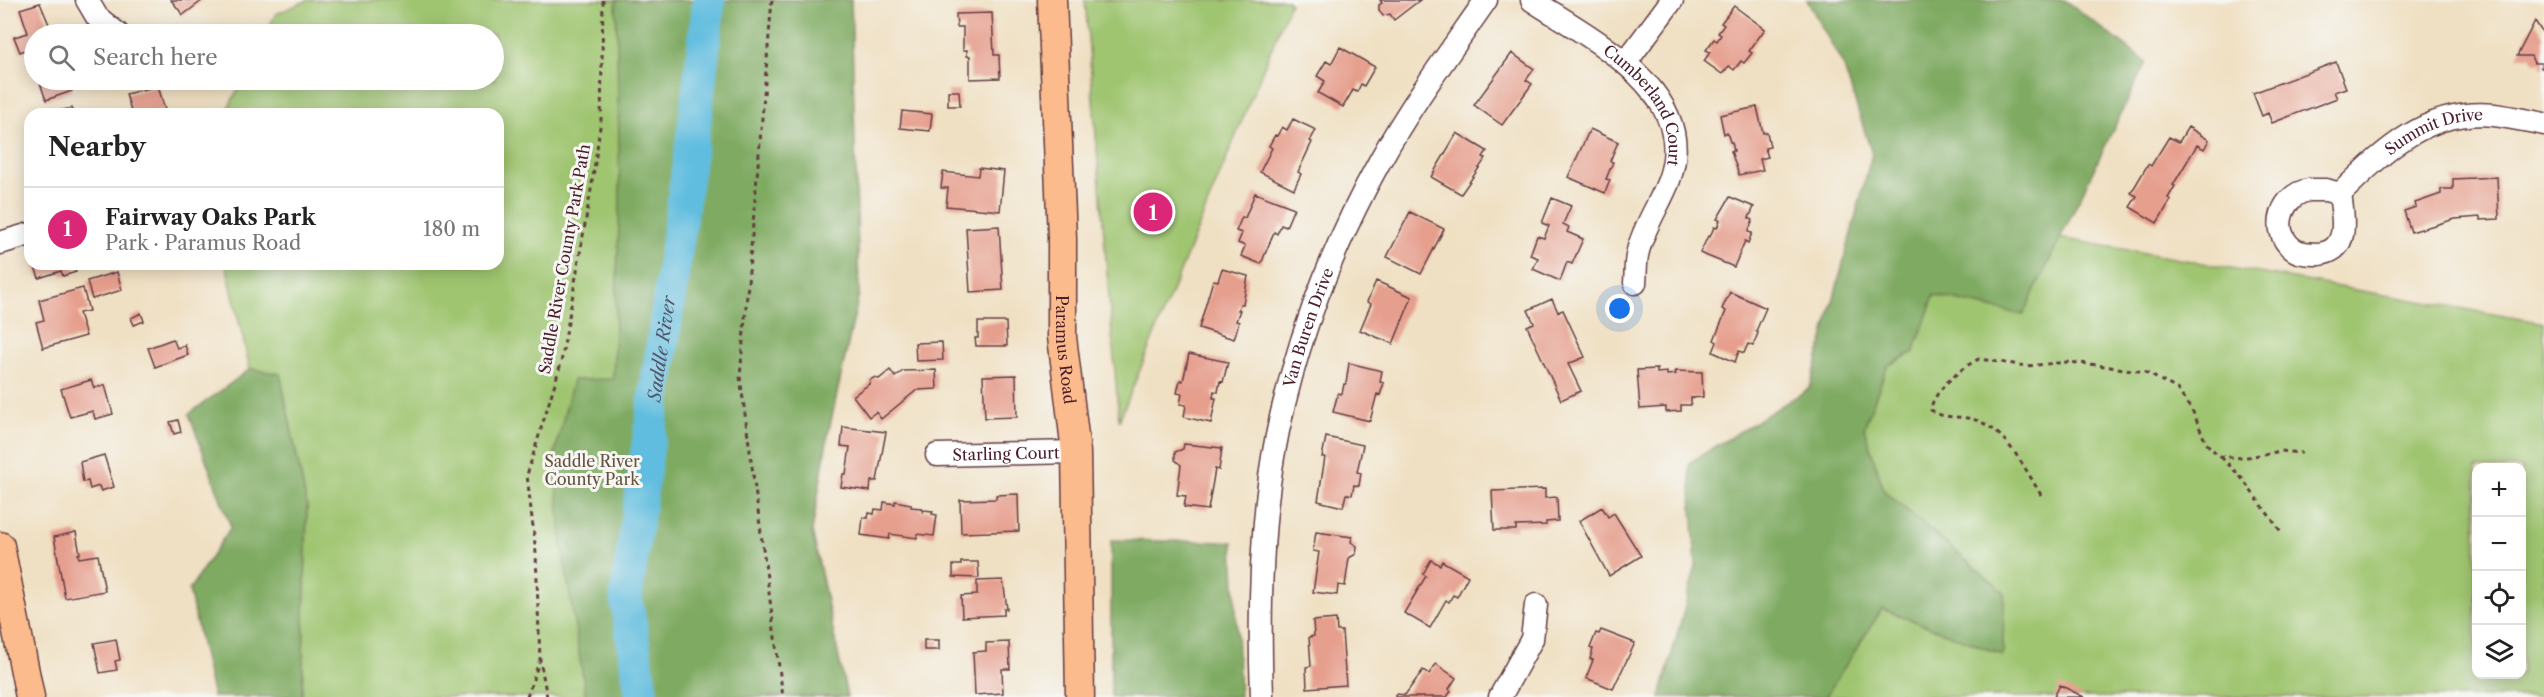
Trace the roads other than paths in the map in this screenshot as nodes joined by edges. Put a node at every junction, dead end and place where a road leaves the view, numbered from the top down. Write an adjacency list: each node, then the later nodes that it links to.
1 (87, 0): 6 (street)
2 (1052, 0): 13 (main road, Paramus Road)
3 (1486, 0): 19 (street, Van Buren Drive)
4 (1532, 0): 7 (street, Cumberland Court)
5 (1672, 0): 7 (street)
6 (106, 24)
7 (1626, 62): 12 (street, Cumberland Court)
8 (2544, 124): 9 (street, Summit Drive)
9 (2340, 194)
10 (24, 236): 11 (street)
11 (0, 243)
12 (1635, 283)
13 (1076, 452): 14 (street, Starling Court); 18 (main road, Paramus Road)
14 (937, 455)
15 (0, 546): 17 (main road)
16 (1536, 605): 20 (street)
17 (30, 697)
18 (1080, 697)
19 (1262, 697)
20 (1500, 697)

